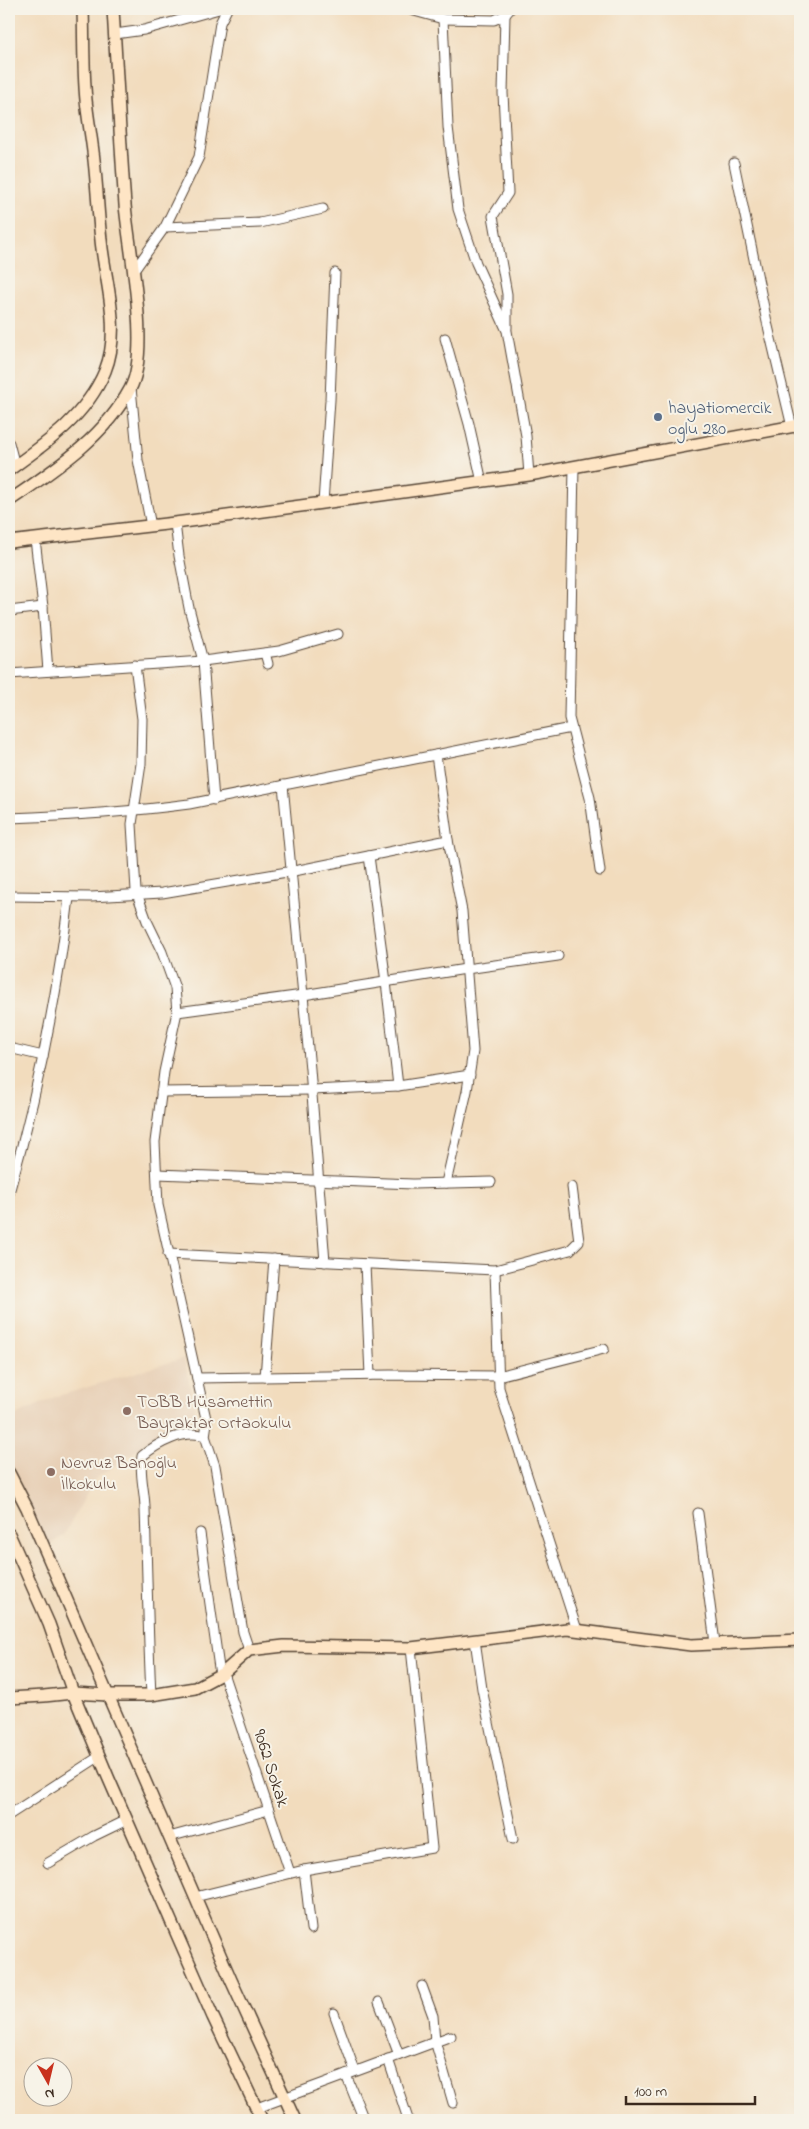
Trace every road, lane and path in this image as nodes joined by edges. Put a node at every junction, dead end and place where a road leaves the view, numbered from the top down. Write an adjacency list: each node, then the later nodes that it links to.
1 (83, 9): 20 (street)
2 (113, 9): 8 (street)
3 (219, 9): 8 (street)
4 (227, 9): 11 (street)
5 (407, 9): 7 (street)
6 (508, 12): 7 (street); 14 (street)
7 (443, 19): 14 (street)
8 (115, 34): 12 (street)
9 (734, 163): 17 (street)
10 (323, 210): 11 (street)
11 (165, 227): 12 (street)
12 (133, 272): 16 (street)
13 (335, 273): 24 (street)
14 (508, 331): 21 (street)
15 (445, 338): 22 (street)
16 (131, 388): 23 (street); 26 (street)
17 (796, 426): 19 (street)
18 (9, 443): 20 (street)
19 (574, 467): 21 (street); 38 (street)
20 (12, 468)
21 (528, 475): 22 (street)
22 (482, 482): 24 (street)
23 (9, 501)
24 (323, 503): 25 (street)
25 (175, 523): 26 (street); 33 (street)
26 (151, 526): 27 (street)
27 (35, 539): 28 (street); 29 (street)
28 (9, 542)
29 (43, 607): 30 (street); 36 (street)
30 (9, 610)
31 (338, 634): 32 (street)
32 (265, 653): 33 (street); 34 (street)
33 (203, 660): 35 (street); 41 (street)
34 (268, 664)
35 (135, 665): 36 (street); 42 (street)
36 (48, 670): 37 (street)
37 (9, 674)
38 (571, 728): 39 (street); 46 (street)
39 (436, 754): 40 (street); 44 (street)
40 (283, 785): 41 (street); 47 (street)
41 (214, 800): 42 (street)
42 (134, 812): 43 (street); 48 (street)
43 (9, 818)
44 (448, 840): 45 (street); 52 (street)
45 (369, 856): 47 (street); 53 (street)
46 (600, 870)
47 (291, 872): 48 (street); 54 (street)
48 (137, 895): 50 (street); 55 (street)
49 (9, 896): 50 (street)
50 (69, 898): 57 (street)
51 (558, 956): 52 (street)
52 (466, 969): 53 (street); 58 (street)
53 (386, 982): 54 (street); 59 (street)
54 (303, 996): 55 (street); 60 (street)
55 (177, 1012): 61 (street)
56 (9, 1048): 57 (street)
57 (43, 1056): 67 (street)
58 (470, 1075): 59 (street); 65 (street)
59 (398, 1086): 60 (street)
60 (312, 1090): 61 (street); 63 (street)
61 (162, 1092): 62 (street)
62 (157, 1174): 63 (street); 68 (street)
63 (319, 1180): 65 (street); 70 (street)
64 (491, 1182): 65 (street)
65 (446, 1183)
66 (572, 1187): 72 (street)
67 (9, 1193)
68 (168, 1254): 69 (street); 77 (street)
69 (274, 1259): 70 (street); 76 (street)
70 (325, 1262): 71 (street)
71 (365, 1264): 72 (street); 74 (street)
72 (495, 1270): 75 (street)
73 (604, 1349): 75 (street)
74 (370, 1375): 75 (street); 76 (street)
75 (498, 1376): 84 (street)
76 (265, 1377): 77 (street)
77 (197, 1378): 78 (street)
78 (205, 1436): 89 (street); 93 (street)
79 (9, 1473): 92 (street)
80 (698, 1513): 87 (street)
81 (200, 1533): 90 (street, 9062 Sokak)
82 (9, 1534): 83 (street)
83 (12, 1553): 91 (street)
84 (577, 1630): 85 (street); 87 (street)
85 (474, 1640): 88 (street); 100 (street)
86 (800, 1640): 87 (street)
87 (715, 1644)
88 (411, 1648): 89 (street); 102 (street)
89 (249, 1650): 90 (street)
90 (221, 1674): 93 (street); 96 (street, 9062 Sokak)
91 (73, 1693): 92 (street); 94 (street); 95 (street)
92 (108, 1695): 93 (street); 99 (street)
93 (151, 1695)
94 (9, 1698)
95 (100, 1756): 97 (street); 98 (street)
96 (269, 1810): 99 (street); 103 (street, 9062 Sokak)
97 (9, 1814)
98 (127, 1820): 101 (street); 116 (street)
99 (169, 1837): 104 (street)
100 (513, 1839)
101 (48, 1863)
102 (304, 1870): 103 (street); 105 (street)
103 (290, 1873): 104 (street)
104 (195, 1897): 114 (street)
105 (311, 1929)
106 (422, 1986): 110 (street)
107 (379, 2002): 111 (street)
108 (334, 2013): 113 (street)
109 (451, 2036): 110 (street)
110 (435, 2042): 111 (street); 115 (street)
111 (398, 2055): 112 (street)
112 (388, 2059): 113 (street); 117 (street)
113 (351, 2073): 114 (street); 120 (street)
114 (285, 2097): 116 (street); 119 (street)
115 (454, 2103)
116 (257, 2108): 118 (street)
117 (408, 2119)
118 (262, 2120)
119 (295, 2120)
120 (364, 2120)

